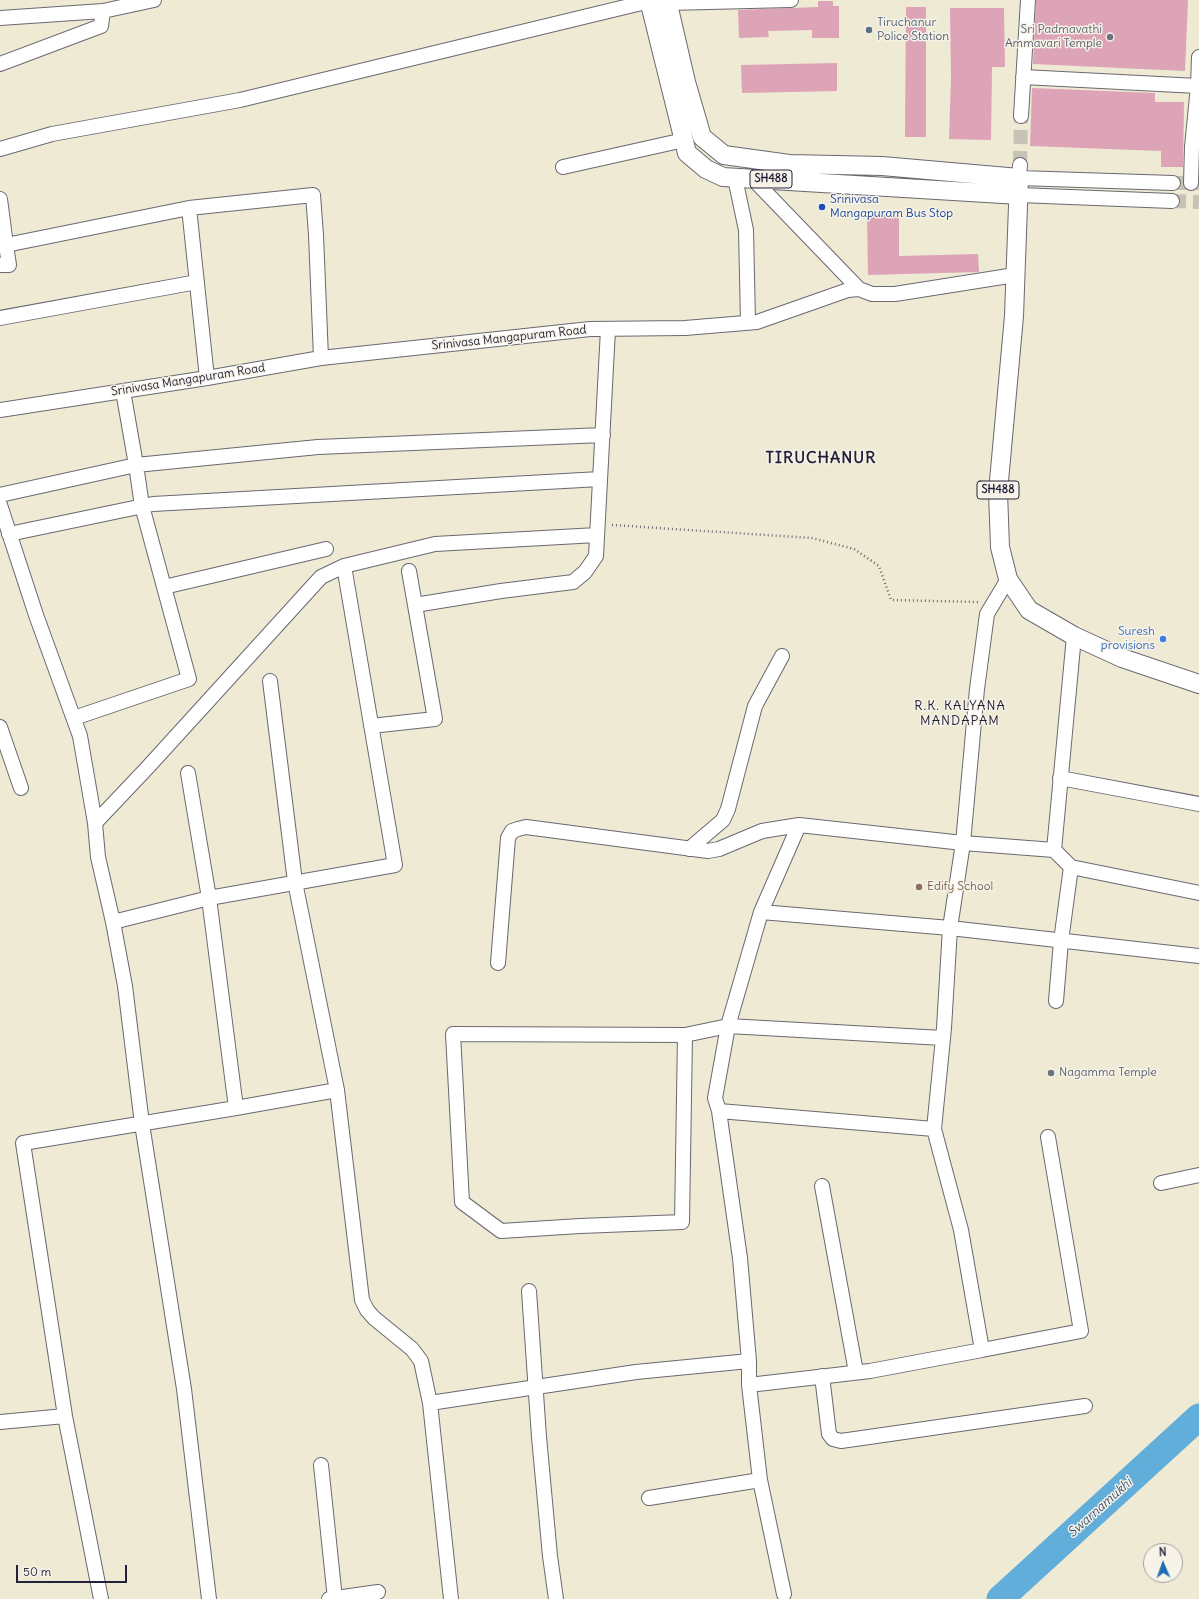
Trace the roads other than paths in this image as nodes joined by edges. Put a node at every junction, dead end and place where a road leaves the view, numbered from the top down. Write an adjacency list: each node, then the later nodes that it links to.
1 (154, 0): 5 (street)
2 (791, 0): 4 (street)
3 (1028, 0): 9 (street)
4 (658, 1): 12 (main road, SH488); 13 (street); 16 (main road, SH488)
5 (103, 11): 6 (street); 8 (street)
6 (0, 18)
7 (1199, 57): 10 (street)
8 (0, 64)
9 (1023, 77): 10 (street); 11 (street)
10 (1198, 86): 18 (street)
11 (1022, 116)
12 (684, 140): 14 (street); 15 (main road, SH488)
13 (0, 149)
14 (563, 166)
15 (744, 178): 16 (main road, SH488); 26 (street); 28 (street)
16 (1019, 179): 17 (street); 20 (street); 24 (main road, SH488)
17 (1173, 183)
18 (1191, 183)
19 (0, 199): 22 (street)
20 (1172, 201)
21 (189, 208): 22 (street); 25 (street); 30 (street)
22 (6, 245): 23 (street)
23 (0, 265)
24 (1015, 275): 26 (street, Srinivasa Mangapuram Road); 45 (main road, SH488)
25 (197, 282): 27 (street); 31 (street)
26 (858, 289): 28 (street, Srinivasa Mangapuram Road)
27 (0, 318)
28 (748, 322): 29 (street, Srinivasa Mangapuram Road)
29 (608, 328): 30 (street, Srinivasa Mangapuram Road); 34 (street)
30 (321, 358): 31 (street, Srinivasa Mangapuram Road)
31 (207, 378): 32 (street, Srinivasa Mangapuram Road)
32 (123, 391): 33 (street, Srinivasa Mangapuram Road); 35 (street)
33 (0, 410)
34 (602, 435): 35 (street); 36 (street)
35 (136, 465): 37 (street); 39 (street)
36 (600, 479): 39 (street); 40 (street)
37 (0, 495)
38 (0, 505): 41 (street)
39 (142, 506): 41 (street); 46 (street)
40 (597, 529): 43 (street); 47 (street)
41 (9, 534): 52 (street)
42 (326, 549): 46 (street)
43 (344, 566): 53 (street); 59 (street)
44 (409, 571): 47 (street)
45 (1008, 578): 48 (main road, SH488); 61 (street)
46 (164, 587): 52 (street)
47 (415, 605): 53 (street)
48 (1074, 636): 51 (main road, SH488); 56 (street)
49 (782, 656): 62 (street)
50 (270, 681): 65 (street)
51 (1199, 684)
52 (74, 718): 59 (street)
53 (371, 726): 65 (street)
54 (0, 727): 57 (street)
55 (188, 774): 67 (street)
56 (1060, 778): 58 (street); 63 (street)
57 (21, 788)
58 (1199, 804)
59 (95, 823): 69 (street)
60 (799, 825): 61 (street); 62 (street); 68 (street)
61 (963, 843): 63 (street); 70 (street)
62 (689, 850): 73 (street)
63 (1054, 850): 64 (street)
64 (1071, 868): 66 (street); 71 (street)
65 (296, 882): 67 (street); 78 (street)
66 (1199, 893)
67 (209, 898): 69 (street); 79 (street)
68 (761, 912): 70 (street); 75 (street)
69 (113, 922): 81 (street)
70 (950, 928): 71 (street); 77 (street)
71 (1061, 941): 72 (street); 74 (street)
72 (1199, 956)
73 (498, 963)
74 (1056, 1001)
75 (728, 1026): 76 (street); 77 (street); 80 (street)
76 (685, 1035): 76 (street)
77 (943, 1038): 82 (street)
78 (337, 1090): 79 (street); 94 (street)
79 (236, 1108): 81 (street)
80 (719, 1111): 82 (street); 89 (street)
81 (142, 1124): 96 (street); 104 (street)
82 (934, 1129): 88 (street)
83 (1048, 1137): 88 (street)
84 (1199, 1175): 85 (street)
85 (1161, 1183)
86 (822, 1186): 90 (street)
87 (529, 1291): 93 (street)
88 (982, 1350): 90 (street)
89 (749, 1361): 92 (street); 93 (street)
90 (856, 1372): 91 (street)
91 (822, 1376): 92 (street); 95 (street)
92 (749, 1385): 99 (street)
93 (535, 1388): 94 (street); 107 (street)
94 (430, 1403): 106 (street)
95 (1085, 1406)
96 (65, 1416): 97 (street); 103 (street)
97 (0, 1422)
98 (321, 1465): 105 (street)
99 (760, 1480): 100 (street); 102 (street)
100 (649, 1498)
101 (378, 1592): 105 (street)
102 (784, 1594)
103 (101, 1599)
104 (209, 1599)
105 (333, 1599)
106 (452, 1599)
107 (556, 1599)

